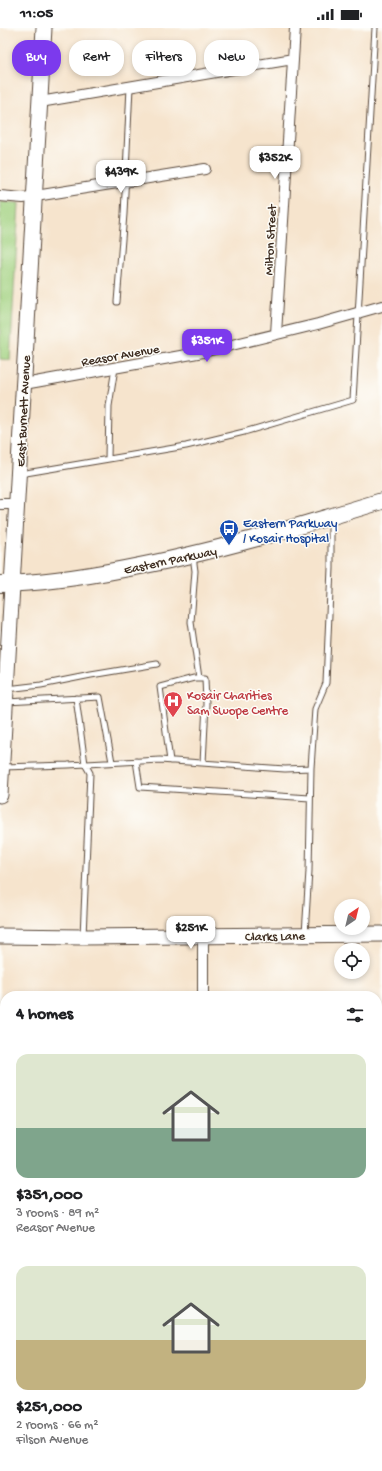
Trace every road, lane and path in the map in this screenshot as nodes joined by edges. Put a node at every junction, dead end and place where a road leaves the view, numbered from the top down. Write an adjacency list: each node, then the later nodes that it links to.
1 (44, 28): 6 (street, East Burnett Avenue)
2 (295, 28): 4 (street, Milton Street)
3 (374, 28): 13 (lane)
4 (293, 59): 5 (street); 14 (street, Milton Street)
5 (130, 87): 6 (street); 8 (lane)
6 (40, 102): 10 (street, East Burnett Avenue)
7 (204, 169): 8 (street)
8 (125, 182): 10 (street); 11 (lane)
9 (0, 196): 10 (street)
10 (35, 196): 16 (street, East Burnett Avenue)
11 (117, 302)
12 (382, 306): 13 (street, Reasor Avenue)
13 (358, 313): 14 (street, Reasor Avenue); 17 (lane)
14 (276, 334): 15 (street, Reasor Avenue)
15 (115, 368): 16 (street, Reasor Avenue); 17 (lane)
16 (24, 384): 18 (street, East Burnett Avenue)
17 (108, 459): 18 (lane)
18 (19, 474): 21 (street, East Burnett Avenue)
19 (382, 501): 22 (main road, Eastern Parkway)
20 (0, 504): 21 (street)
21 (16, 504): 24 (street, East Burnett Avenue)
22 (332, 517): 23 (main road, Eastern Parkway); 34 (lane)
23 (192, 555): 24 (main road, Eastern Parkway); 26 (lane)
24 (6, 584): 27 (street, East Burnett Avenue)
25 (157, 664): 27 (lane)
26 (201, 678): 30 (lane); 32 (lane)
27 (4, 693): 28 (lane); 35 (street, East Burnett Avenue)
28 (76, 698): 31 (lane); 33 (lane)
29 (136, 761): 30 (lane); 31 (lane); 37 (lane)
30 (170, 761): 32 (lane)
31 (112, 762): 33 (lane)
32 (203, 763): 34 (lane)
33 (85, 764): 35 (lane); 42 (lane)
34 (311, 768): 37 (lane)
35 (1, 772): 36 (street, East Burnett Avenue)
36 (0, 795)
37 (310, 798): 39 (lane)
38 (382, 934): 39 (street, Clarks Lane)
39 (305, 935): 41 (street, Clarks Lane)
40 (0, 936): 42 (street, Clarks Lane)
41 (203, 936): 42 (street, Clarks Lane); 43 (street)
42 (83, 937)
43 (203, 991)

